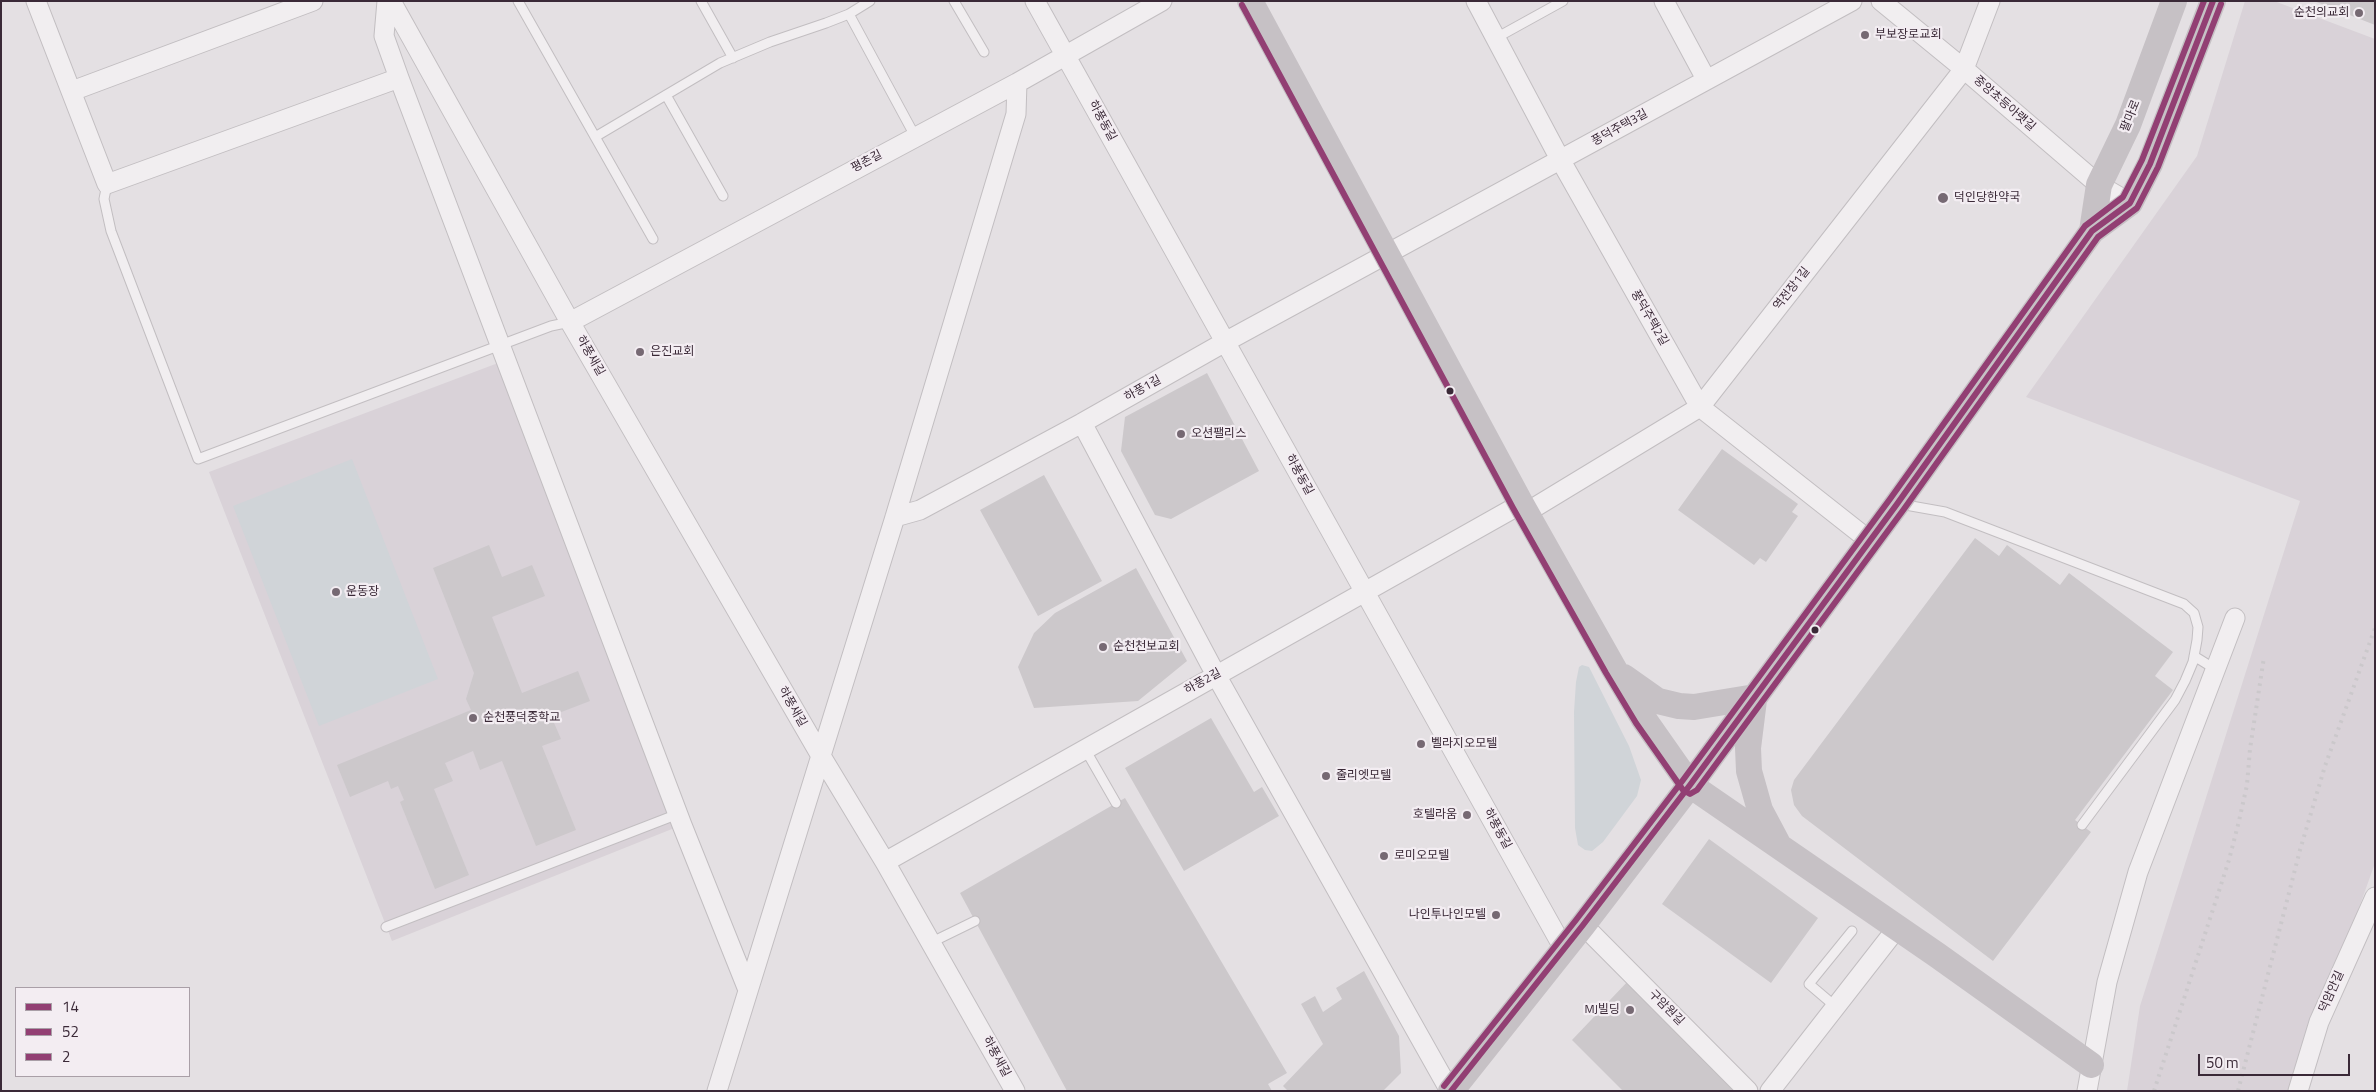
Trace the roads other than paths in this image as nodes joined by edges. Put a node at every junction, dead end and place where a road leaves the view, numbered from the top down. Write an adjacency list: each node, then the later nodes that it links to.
1 (36, 1): 29 (street)
2 (313, 1): 29 (street)
3 (387, 1): 26 (street)
4 (391, 1): 41 (street, 하풍새길)
5 (518, 1): 32 (lane)
6 (701, 1): 24 (lane)
7 (870, 1): 20 (lane)
8 (954, 1): 22 (lane)
9 (1035, 1): 23 (street, 하풍동길)
10 (1162, 1): 23 (street, 평촌길)
11 (1250, 1): 40 (street)
12 (1476, 1): 21 (street, 풍덕주택2길)
13 (1563, 1): 21 (lane)
14 (1664, 1): 27 (street)
15 (1852, 1): 27 (street, 풍덕주택3길)
16 (1881, 1): 25 (street, 중앙초등아랫길)
17 (1990, 1): 25 (street, 역전장1길)
18 (2174, 1): 35 (street, 팔마로)
19 (2213, 1): 37 (street, 팔마로)
20 (849, 14): 24 (lane); 31 (lane)
21 (1496, 38): 33 (street, 풍덕주택2길)
22 (984, 52)
23 (1065, 55): 28 (street, 평촌길); 42 (street, 하풍동길)
24 (733, 58): 30 (lane)
25 (1964, 69): 35 (street, 중앙초등아랫길); 44 (street, 역전장1길)
26 (399, 78): 34 (street); 43 (street)
27 (1706, 79): 33 (street, 풍덕주택3길)
28 (1016, 83): 31 (street, 평촌길); 48 (street)
29 (72, 92): 34 (street)
30 (666, 95): 32 (lane); 36 (lane)
31 (915, 136): 41 (street, 평촌길)
32 (595, 137): 39 (lane)
33 (1560, 161): 40 (street, 풍덕주택3길); 44 (street, 풍덕주택2길)
34 (106, 184): 43 (lane)
35 (2098, 185): 37 (street, 중앙초등아랫길); 38 (street, 팔마로)
36 (722, 196)
37 (2130, 202): 38 (street, 팔마로)
38 (2092, 231): 46 (street, 팔마로)
39 (653, 239)
40 (1388, 255): 42 (street, 하풍1길); 47 (street)
41 (570, 322): 43 (lane); 58 (street, 하풍새길)
42 (1225, 342): 45 (street, 하풍1길); 50 (street, 하풍동길)
43 (501, 345): 61 (street)
44 (1700, 407): 47 (street, 역전장1길); 49 (street, 풍덕주택2길)
45 (1082, 423): 48 (street, 하풍1길); 55 (street)
46 (1897, 504): 49 (street, 팔마로); 52 (lane)
47 (1524, 508): 50 (street, 하풍2길); 53 (street)
48 (895, 517): 58 (street)
49 (1870, 541): 56 (street, 팔마로)
50 (1364, 590): 55 (street, 하풍2길); 72 (street, 하풍동길)
51 (2235, 618): 54 (street)
52 (2194, 656): 54 (lane); 62 (lane)
53 (1614, 669): 56 (street); 59 (street)
54 (2215, 669): 75 (street)
55 (1216, 675): 57 (street, 하풍2길); 78 (street)
56 (1755, 697): 59 (street, 팔마로); 63 (street)
57 (1085, 748): 60 (lane); 64 (street, 하풍2길)
58 (821, 756): 64 (street, 하풍새길); 73 (street)
59 (1690, 785): 63 (street); 67 (street, 팔마로)
60 (1116, 803)
61 (678, 814): 68 (lane); 73 (street)
62 (2082, 824)
63 (1779, 846): 69 (street)
64 (885, 862): 71 (street, 하풍새길)
65 (2375, 897): 82 (street, 덕암안길)
66 (975, 921): 71 (lane)
67 (1583, 925): 72 (street, 팔마로); 79 (street, 구암원길)
68 (386, 927)
69 (1897, 928): 74 (street); 75 (street)
70 (1852, 931): 74 (lane)
71 (932, 942): 77 (street, 하풍새길)
72 (1564, 949): 78 (street, 팔마로)
73 (748, 990): 76 (street)
74 (1836, 1006): 80 (street)
75 (2091, 1065): 81 (street)
76 (717, 1091)
77 (1015, 1091)
78 (1450, 1091)
79 (1748, 1091)
80 (1770, 1091)
81 (2087, 1091)
82 (2298, 1091)

